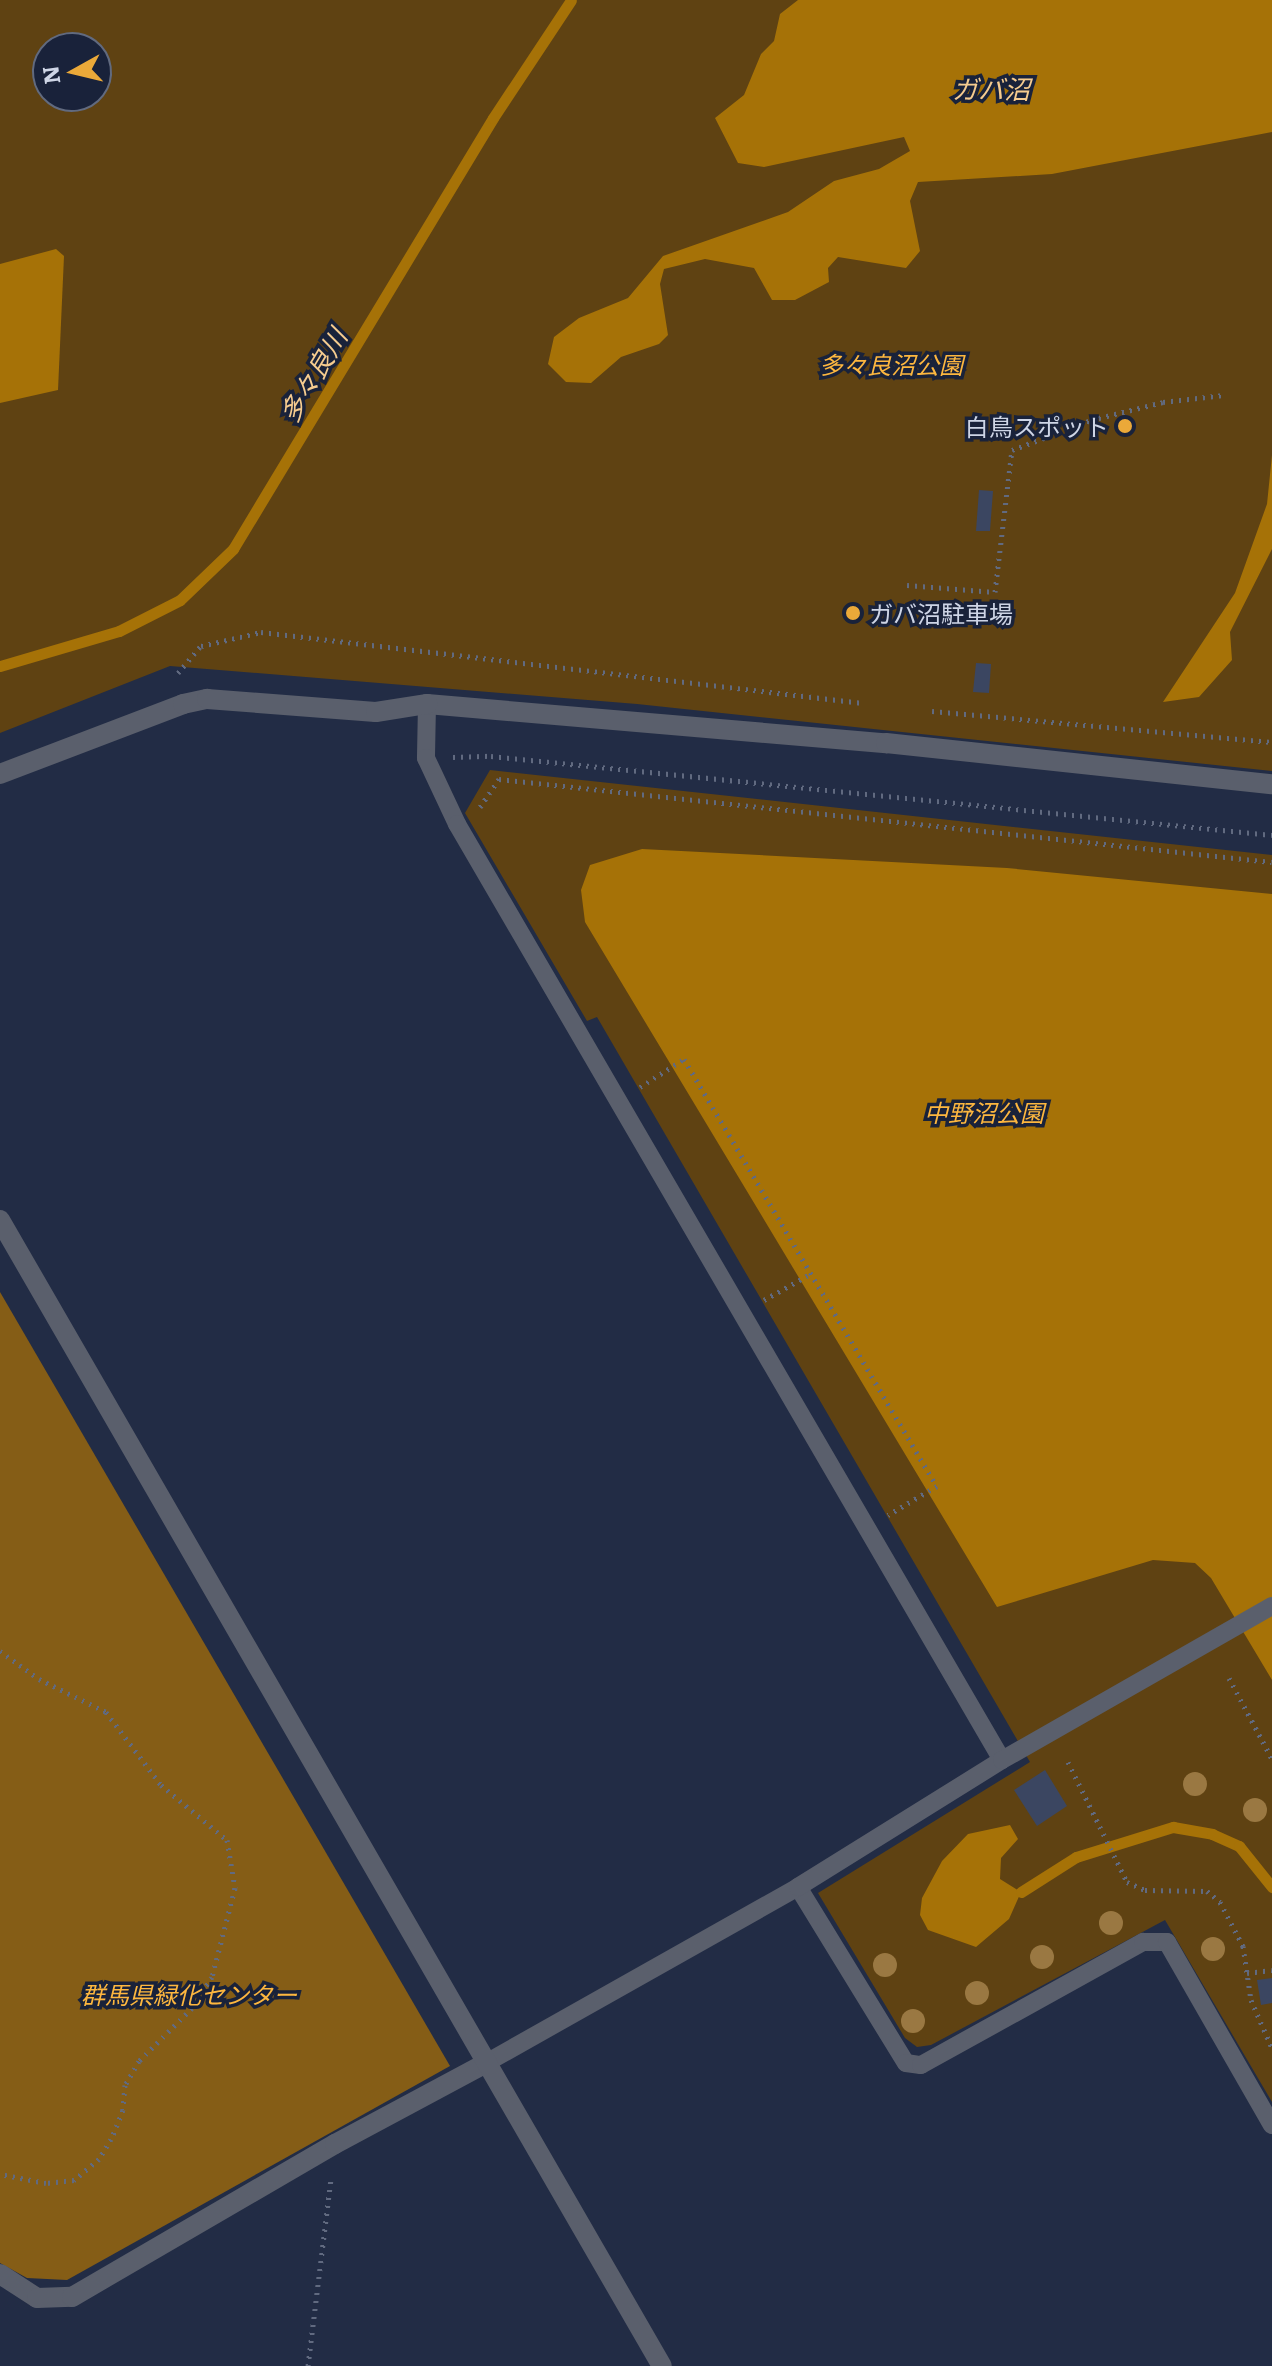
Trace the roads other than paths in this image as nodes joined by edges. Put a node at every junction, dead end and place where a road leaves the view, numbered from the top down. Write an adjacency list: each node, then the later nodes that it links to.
1 (427, 704): 2 (street); 3 (street); 6 (lane)
2 (0, 774)
3 (1272, 784)
4 (0, 1220): 8 (street)
5 (1272, 1606): 6 (lane)
6 (1002, 1760): 7 (lane)
7 (798, 1887): 8 (lane); 9 (lane)
8 (486, 2063): 10 (street); 11 (street)
9 (1272, 2125)
10 (0, 2274)
11 (662, 2366)

